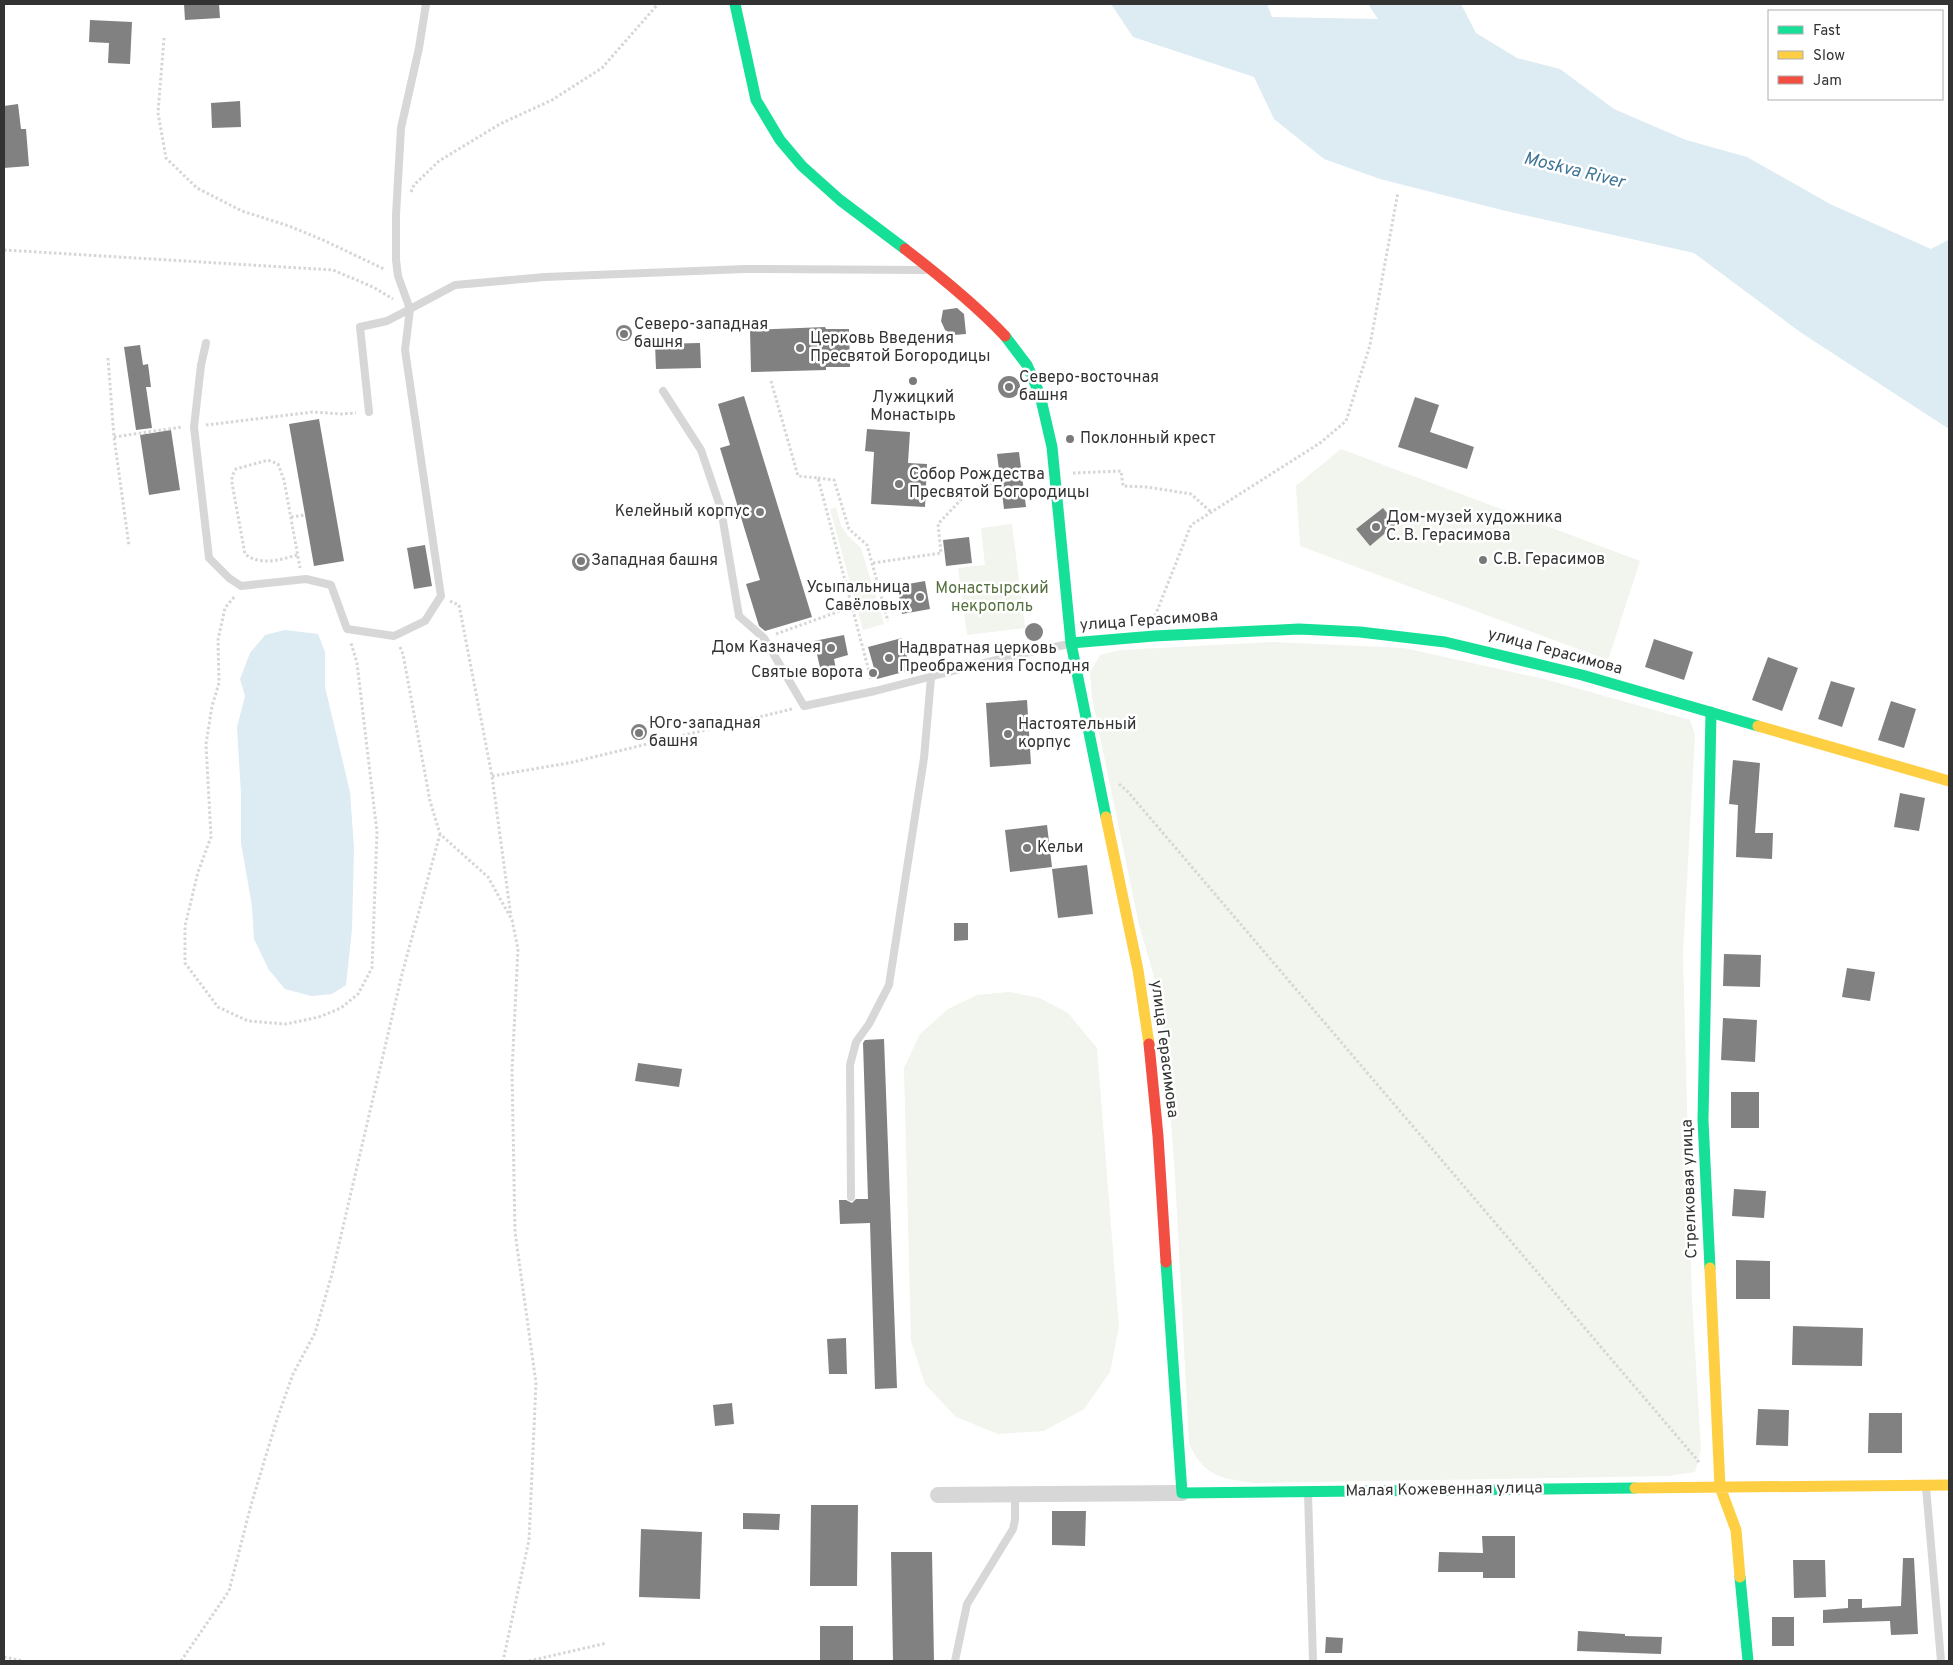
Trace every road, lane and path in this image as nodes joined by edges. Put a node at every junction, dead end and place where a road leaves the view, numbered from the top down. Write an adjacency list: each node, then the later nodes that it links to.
1 (426, 4): 9 (lane)
2 (658, 4): 6 (path)
3 (735, 4): 8 (street)
4 (164, 38): 9 (path)
5 (1398, 192): 21 (path)
6 (407, 200)
7 (4, 250): 10 (path)
8 (933, 270): 10 (lane); 36 (street)
9 (398, 276): 10 (lane)
10 (410, 309): 15 (lane); 29 (lane)
11 (206, 343): 16 (lane)
12 (108, 358): 17 (path)
13 (771, 381): 19 (path)
14 (663, 391): 35 (lane)
15 (369, 412): 16 (path)
16 (194, 427): 17 (path); 28 (lane)
17 (114, 437): 24 (path)
18 (1086, 473): 21 (path)
19 (818, 478): 26 (path); 30 (path)
20 (1017, 478): 26 (path)
21 (1212, 512): 34 (path)
22 (305, 515): 23 (path)
23 (291, 517): 25 (path); 25 (path)
24 (129, 546)
25 (297, 555): 27 (path)
26 (873, 563): 31 (path)
27 (306, 579): 28 (lane); 32 (lane)
28 (241, 586): 32 (path)
29 (441, 596): 33 (lane); 42 (path)
30 (851, 607): 35 (path); 38 (path)
31 (888, 621)
32 (347, 629): 33 (lane)
33 (394, 636): 44 (path)
34 (1154, 636): 36 (street, улица Герасимова); 40 (street, улица Герасимова)
35 (764, 638): 39 (lane)
36 (1071, 643): 37 (lane); 41 (street, улица Герасимова)
37 (931, 678): 38 (lane); 46 (lane)
38 (875, 691): 39 (lane)
39 (804, 706): 42 (path)
40 (1711, 712): 43 (street, улица Герасимова); 50 (street, Стрелковая улица)
41 (1094, 763): 47 (path); 52 (street, улица Герасимова)
42 (492, 776): 45 (path)
43 (1949, 781)
44 (440, 834): 45 (path); 58 (path)
45 (512, 920): 59 (path)
46 (851, 1197)
47 (1701, 1464)
48 (1925, 1485): 49 (street, Малая Кожевенная улица); 50 (street, Малая Кожевенная улица); 64 (lane)
49 (1949, 1485)
50 (1720, 1487): 51 (street, Малая Кожевенная улица); 63 (street, Стрелковая улица)
51 (1308, 1492): 52 (street, Малая Кожевенная улица); 62 (lane)
52 (1182, 1493): 54 (street, Малая Кожевенная улица)
53 (938, 1495): 54 (street, Малая Кожевенная улица)
54 (1015, 1495): 61 (lane)
55 (607, 1643): 60 (path)
56 (4, 1657): 57 (path)
57 (23, 1661)
58 (180, 1661)
59 (502, 1661)
60 (530, 1661)
61 (955, 1661)
62 (1313, 1661)
63 (1748, 1661)
64 (1940, 1661)

